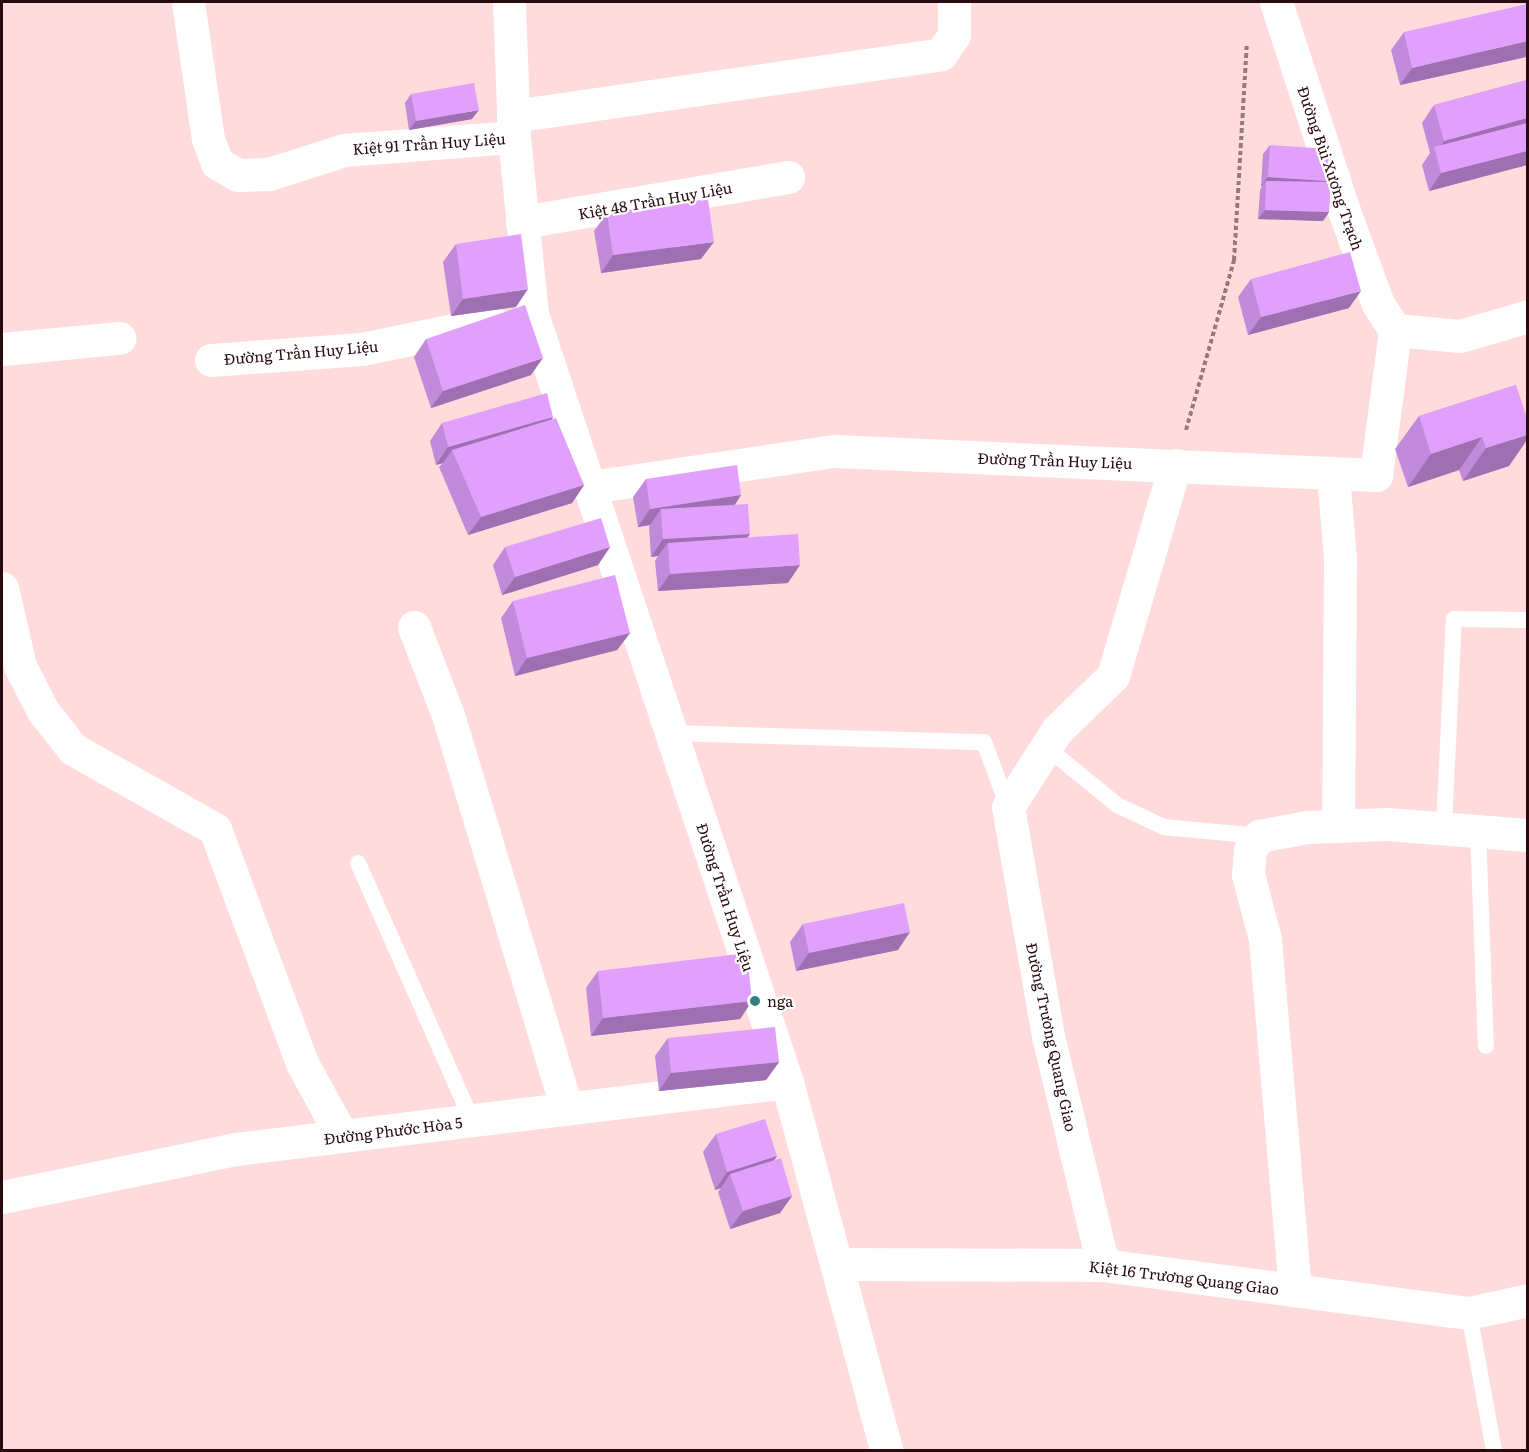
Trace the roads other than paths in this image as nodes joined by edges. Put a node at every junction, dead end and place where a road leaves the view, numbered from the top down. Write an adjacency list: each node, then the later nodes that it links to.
1 (188, 2): 5 (street, Kiệt 91 Trần Huy Liệu)
2 (509, 2): 5 (street, Đường Trần Huy Liệu)
3 (954, 2): 5 (street, Kiệt 91 Trần Huy Liệu)
4 (1276, 2): 10 (street, Đường Bùi Xương Trạch)
5 (514, 126): 7 (street, Đường Trần Huy Liệu)
6 (788, 177): 7 (street, Kiệt 48 Trần Huy Liệu)
7 (522, 222): 8 (street, Đường Trần Huy Liệu)
8 (532, 314): 13 (street, Đường Trần Huy Liệu); 16 (street, Đường Trần Huy Liệu)
9 (1527, 316): 10 (street)
10 (1395, 330): 15 (street, Đường Trần Huy Liệu)
11 (119, 338): 12 (street)
12 (2, 349)
13 (211, 360)
14 (1176, 465): 15 (street, Đường Trần Huy Liệu); 16 (street, Đường Trần Huy Liệu); 21 (street)
15 (1334, 475): 23 (street)
16 (590, 487): 20 (street, Đường Trần Huy Liệu)
17 (2, 588): 33 (street)
18 (1527, 620): 24 (lane)
19 (414, 627): 31 (street)
20 (672, 733): 22 (lane); 30 (street, Đường Trần Huy Liệu)
21 (1046, 747): 22 (street); 27 (lane)
22 (1008, 807): 36 (street, Đường Trương Quang Giao)
23 (1338, 826): 24 (street); 27 (street)
24 (1444, 828): 25 (street)
25 (1478, 831): 26 (street); 29 (lane)
26 (1527, 835)
27 (1258, 836): 37 (street)
28 (358, 863): 32 (lane)
29 (1486, 1046)
30 (787, 1082): 31 (street, Đường Phước Hòa 5); 35 (street, Đường Trần Huy Liệu)
31 (567, 1108): 32 (street, Đường Phước Hòa 5)
32 (472, 1120): 33 (street, Đường Phước Hòa 5)
33 (342, 1136): 34 (street, Đường Phước Hòa 5)
34 (2, 1197)
35 (837, 1264): 36 (street, Kiệt 16 Trương Quang Giao); 40 (street, Đường Trần Huy Liệu)
36 (1104, 1265): 37 (street, Kiệt 16 Trương Quang Giao)
37 (1295, 1290): 39 (street, Kiệt 16 Trương Quang Giao)
38 (1527, 1300): 39 (street, Kiệt 16 Trương Quang Giao)
39 (1469, 1313): 41 (lane)
40 (886, 1450)
41 (1494, 1450)

